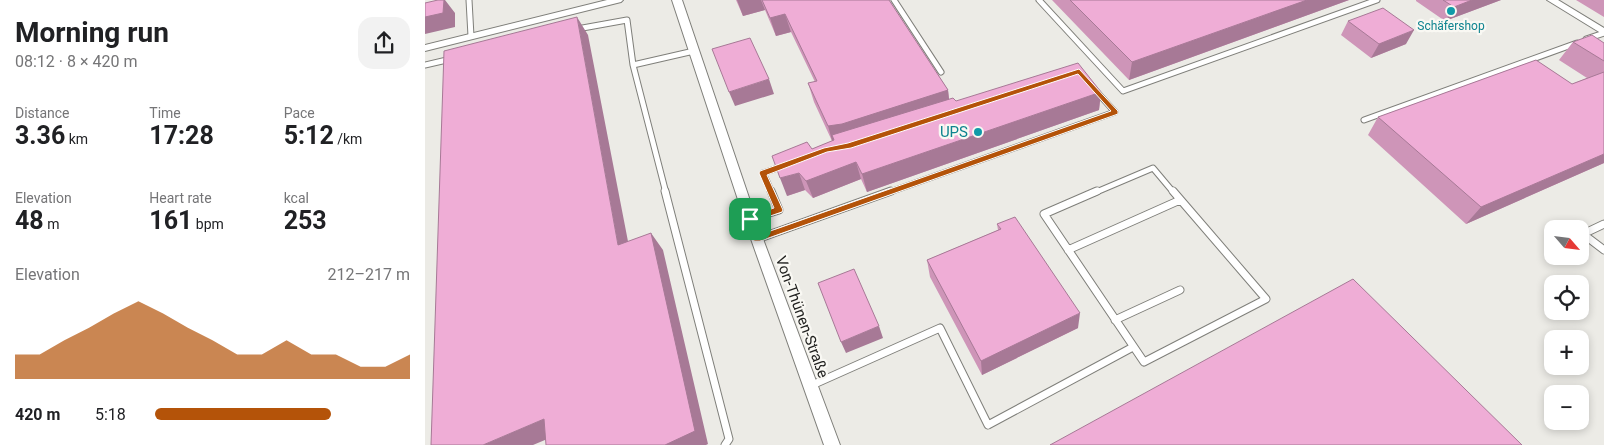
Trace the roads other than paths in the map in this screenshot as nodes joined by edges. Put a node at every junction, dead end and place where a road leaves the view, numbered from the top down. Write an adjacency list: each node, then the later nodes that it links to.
1 (469, 0): 10 (lane)
2 (616, 0): 10 (street)
3 (677, 0): 12 (street, Von-Thünen-Straße)
4 (893, 0): 16 (lane)
5 (1039, 0): 6 (lane)
6 (1377, 0)
7 (1552, 0): 9 (street)
8 (573, 30): 15 (lane)
9 (1604, 32): 18 (lane)
10 (471, 36): 11 (street)
11 (425, 48)
12 (694, 50): 15 (lane); 21 (street, Von-Thünen-Straße)
13 (462, 56): 14 (lane)
14 (425, 65)
15 (633, 66): 30 (lane)
16 (941, 72)
17 (1091, 85): 23 (lane)
18 (1364, 120)
19 (790, 163): 21 (lane)
20 (1180, 200): 24 (lane); 24 (lane); 28 (lane)
21 (750, 219): 23 (street, Von-Thünen-Straße)
22 (1604, 224): 25 (lane)
23 (757, 239): 29 (street, Von-Thünen-Straße)
24 (1068, 250): 27 (lane)
25 (1604, 250)
26 (1180, 290): 27 (lane)
27 (1115, 320): 28 (lane)
28 (1133, 347): 29 (lane)
29 (810, 386): 31 (street, Von-Thünen-Straße)
30 (725, 445)
31 (832, 445)

